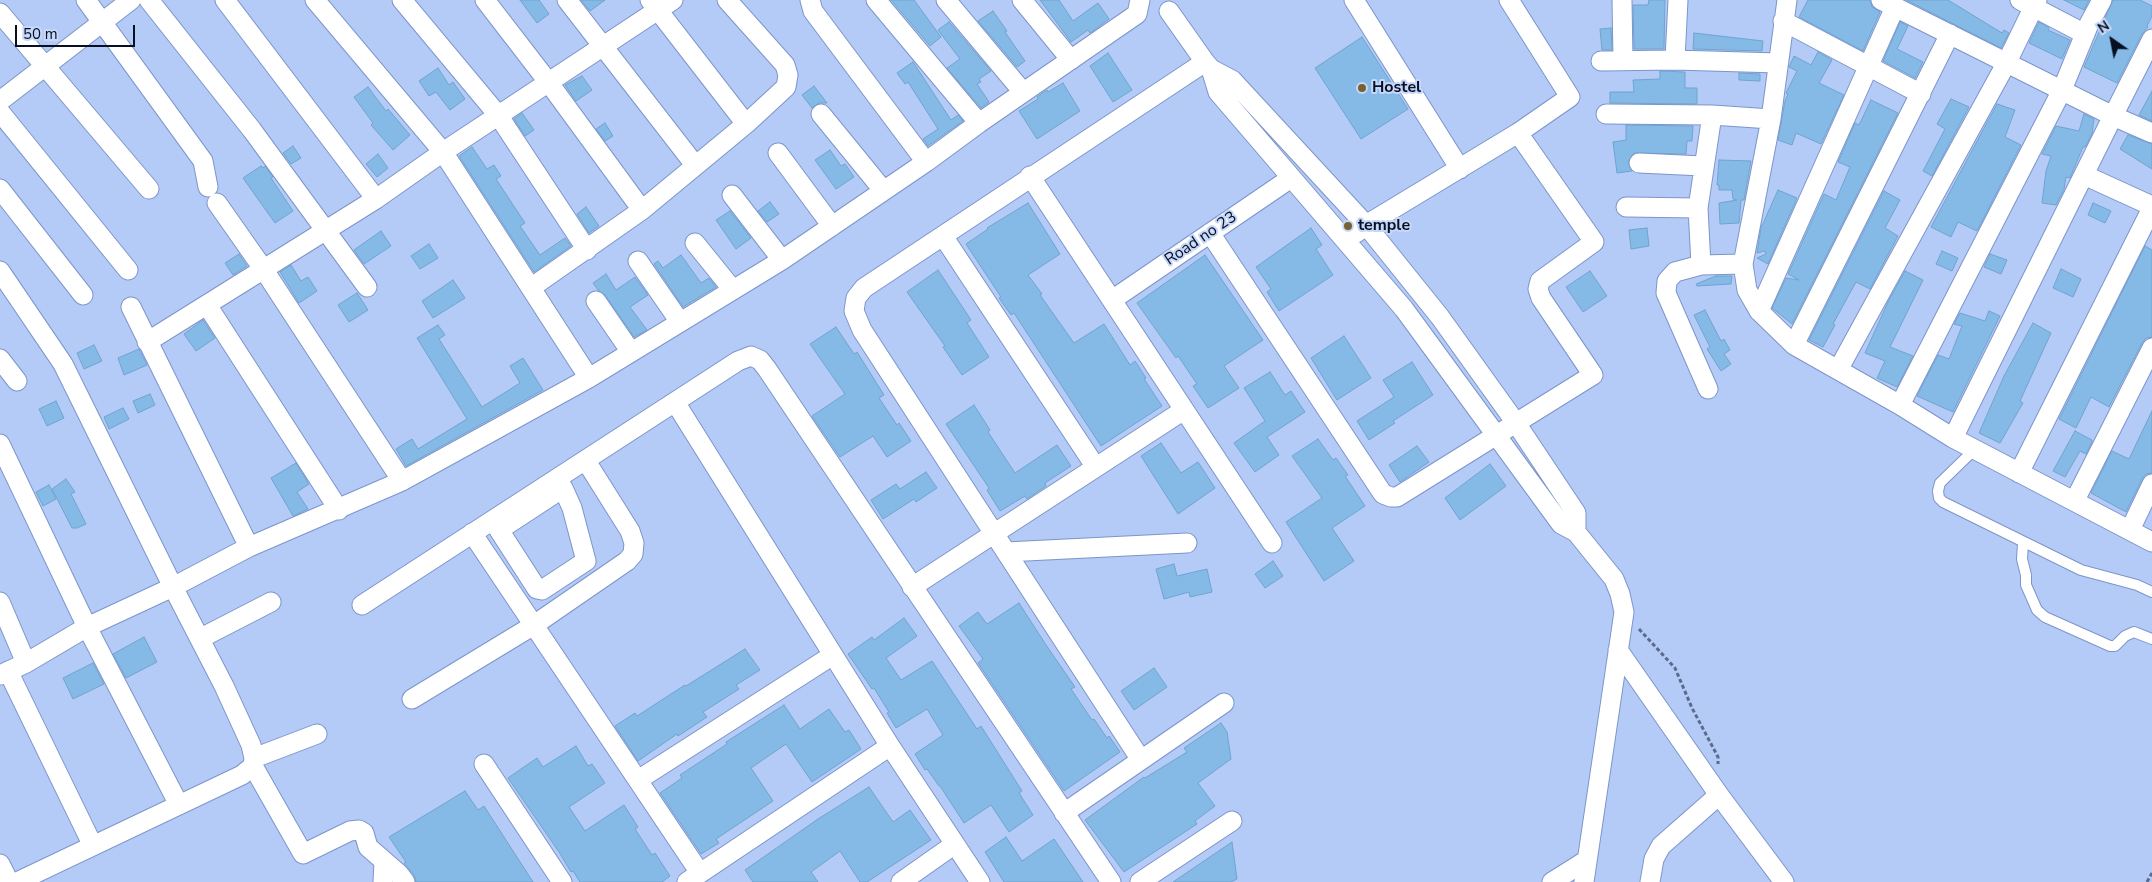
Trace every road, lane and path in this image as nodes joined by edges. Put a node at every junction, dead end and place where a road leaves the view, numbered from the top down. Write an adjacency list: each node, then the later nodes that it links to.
1 (86, 0): 26 (street)
2 (131, 0): 26 (street)
3 (148, 0): 78 (street)
4 (225, 0): 71 (street)
5 (315, 0): 57 (street)
6 (402, 0): 49 (street)
7 (484, 0): 41 (street)
8 (567, 0): 31 (street)
9 (728, 0): 54 (street)
10 (810, 0): 59 (street)
11 (876, 0): 53 (street)
12 (946, 0): 43 (street)
13 (1022, 0): 32 (street)
14 (1140, 0): 32 (street)
15 (1354, 0): 63 (street)
16 (1509, 0): 55 (street)
17 (1622, 0): 33 (street)
18 (1678, 0): 34 (street)
19 (1787, 0): 27 (street)
20 (2102, 0): 29 (street)
21 (2030, 2): 29 (street); 36 (street)
22 (1888, 3): 28 (street); 40 (street)
23 (660, 4): 31 (street); 54 (street)
24 (1169, 10): 38 (street)
25 (0, 13): 39 (street)
26 (103, 22): 39 (street); 89 (street)
27 (1783, 22): 37 (street); 40 (street)
28 (1950, 34): 36 (street); 44 (street)
29 (2085, 34): 42 (street)
30 (2152, 39): 51 (street)
31 (602, 47): 41 (street); 61 (street)
32 (1071, 60): 43 (street)
33 (1623, 60): 34 (street); 35 (street)
34 (1675, 60): 37 (street)
35 (1601, 61)
36 (2007, 62): 42 (street); 106 (street)
37 (1778, 63): 52 (street)
38 (1208, 65): 65 (street); 66 (street); 76 (street)
39 (46, 66): 45 (street); 68 (street)
40 (1867, 66): 44 (street); 99 (street)
41 (549, 83): 49 (street); 75 (street)
42 (2062, 90): 51 (street); 111 (street)
43 (1023, 92): 53 (street)
44 (1921, 94): 102 (street)
45 (0, 101)
46 (0, 112): 88 (street)
47 (821, 114): 69 (street)
48 (1606, 114): 50 (street)
49 (498, 115): 57 (street); 83 (street)
50 (1712, 115): 52 (street); 62 (street)
51 (2114, 116): 56 (street); 64 (street)
52 (1770, 119): 86 (street)
53 (980, 123): 59 (street)
54 (746, 124): 61 (street)
55 (1518, 133): 63 (street); 113 (street)
56 (2152, 133)
57 (443, 152): 71 (street); 92 (street)
58 (778, 153): 77 (street)
59 (926, 162): 69 (street)
60 (1639, 164): 62 (street)
61 (694, 166): 75 (street)
62 (1703, 166): 74 (street)
63 (1460, 169): 76 (street)
64 (2084, 175): 73 (street); 115 (street)
65 (1030, 176): 80 (street); 95 (street)
66 (1291, 178): 79 (street, Road no 23); 81 (street)
67 (0, 189): 94 (street)
68 (149, 190)
69 (883, 190): 77 (street)
70 (732, 195): 84 (street)
71 (376, 199): 78 (street)
72 (1626, 207): 74 (street)
73 (2152, 207): 120 (street)
74 (1698, 208): 87 (street)
75 (642, 210): 83 (street)
76 (1366, 225): 81 (street); 113 (street)
77 (832, 226): 84 (street)
78 (325, 231): 89 (street); 91 (street)
79 (1210, 234): 95 (street, Road no 23); 114 (street)
80 (943, 236): 119 (street); 130 (street)
81 (1346, 241): 114 (street)
82 (695, 243): 93 (street)
83 (587, 250): 92 (street)
84 (782, 260): 93 (street)
85 (638, 261): 100 (street)
86 (1743, 264): 87 (street); 99 (street)
87 (1701, 265): 109 (street)
88 (128, 270)
89 (264, 270): 97 (street); 121 (street)
90 (0, 271): 137 (street)
91 (367, 287)
92 (532, 287): 107 (street)
93 (733, 290): 100 (street)
94 (83, 295)
95 (1112, 300): 112 (street)
96 (596, 301): 104 (street)
97 (207, 305): 101 (street); 125 (street)
98 (131, 308): 101 (street)
99 (1759, 311): 102 (street)
100 (680, 322): 104 (street)
101 (147, 342): 135 (street)
102 (1794, 345): 106 (street)
103 (2152, 348): 124 (street)
104 (631, 352): 107 (street)
105 (0, 359): 108 (street)
106 (1838, 370): 111 (street)
107 (589, 378): 121 (street)
108 (17, 381)
109 (1708, 388)
110 (675, 402): 118 (street); 138 (street); 149 (street)
111 (1900, 405): 115 (street)
112 (1184, 410): 119 (street); 133 (street)
113 (1516, 423): 114 (street); 128 (street)
114 (1497, 436): 128 (street)
115 (1953, 438): 117 (street)
116 (0, 444): 145 (street)
117 (1975, 449): 120 (street); 134 (lane)
118 (586, 461): 123 (street); 144 (street)
119 (1095, 466): 130 (street)
120 (2019, 473): 124 (street)
121 (402, 482): 125 (street)
122 (2152, 484): 127 (street)
123 (552, 488): 126 (street); 126 (street)
124 (2075, 500): 127 (street)
125 (339, 510): 135 (street)
126 (514, 513): 129 (street)
127 (2130, 530): 131 (street)
128 (1576, 532): 143 (street)
129 (472, 533): 142 (street); 144 (street)
130 (995, 533): 136 (street); 138 (street)
131 (2152, 542)
132 (1187, 543): 136 (street)
133 (1272, 543)
134 (2024, 544): 139 (lane); 147 (lane)
135 (248, 548): 137 (street)
136 (1006, 552): 156 (street)
137 (173, 587): 145 (street); 146 (street)
138 (912, 587): 163 (street)
139 (2152, 592)
140 (0, 602): 150 (street)
141 (271, 602): 146 (street)
142 (362, 605)
143 (1624, 612): 148 (street); 159 (path)
144 (534, 625): 152 (street); 160 (street)
145 (87, 627): 150 (street); 162 (street)
146 (201, 638): 157 (street)
147 (2152, 639)
148 (1618, 650): 161 (street); 167 (street)
149 (833, 655): 155 (street); 160 (street)
150 (26, 663): 151 (street)
151 (4, 673): 166 (street)
152 (412, 699)
153 (1224, 703): 156 (street)
154 (317, 734): 157 (street)
155 (890, 746): 165 (street); 171 (street)
156 (1141, 760): 163 (street)
157 (254, 762): 162 (street); 168 (street)
158 (484, 764): 176 (street)
159 (1718, 765)
160 (638, 780): 171 (street)
161 (1719, 795): 183 (street); 184 (street)
162 (179, 805): 166 (street)
163 (1064, 813): 179 (street)
164 (1232, 821): 180 (street)
165 (955, 844): 177 (street); 178 (street)
166 (93, 846): 173 (street)
167 (1587, 860): 181 (street); 182 (street)
168 (384, 862): 174 (street); 175 (street)
169 (0, 864): 172 (street)
170 (2152, 873): 185 (path)
171 (694, 878)
172 (9, 882)
173 (17, 882)
174 (383, 882)
175 (405, 882)
176 (562, 882)
177 (901, 882)
178 (980, 882)
179 (1111, 882)
180 (1140, 882)
181 (1552, 882)
182 (1584, 882)
183 (1650, 882)
184 (1784, 882)
185 (2147, 882)

